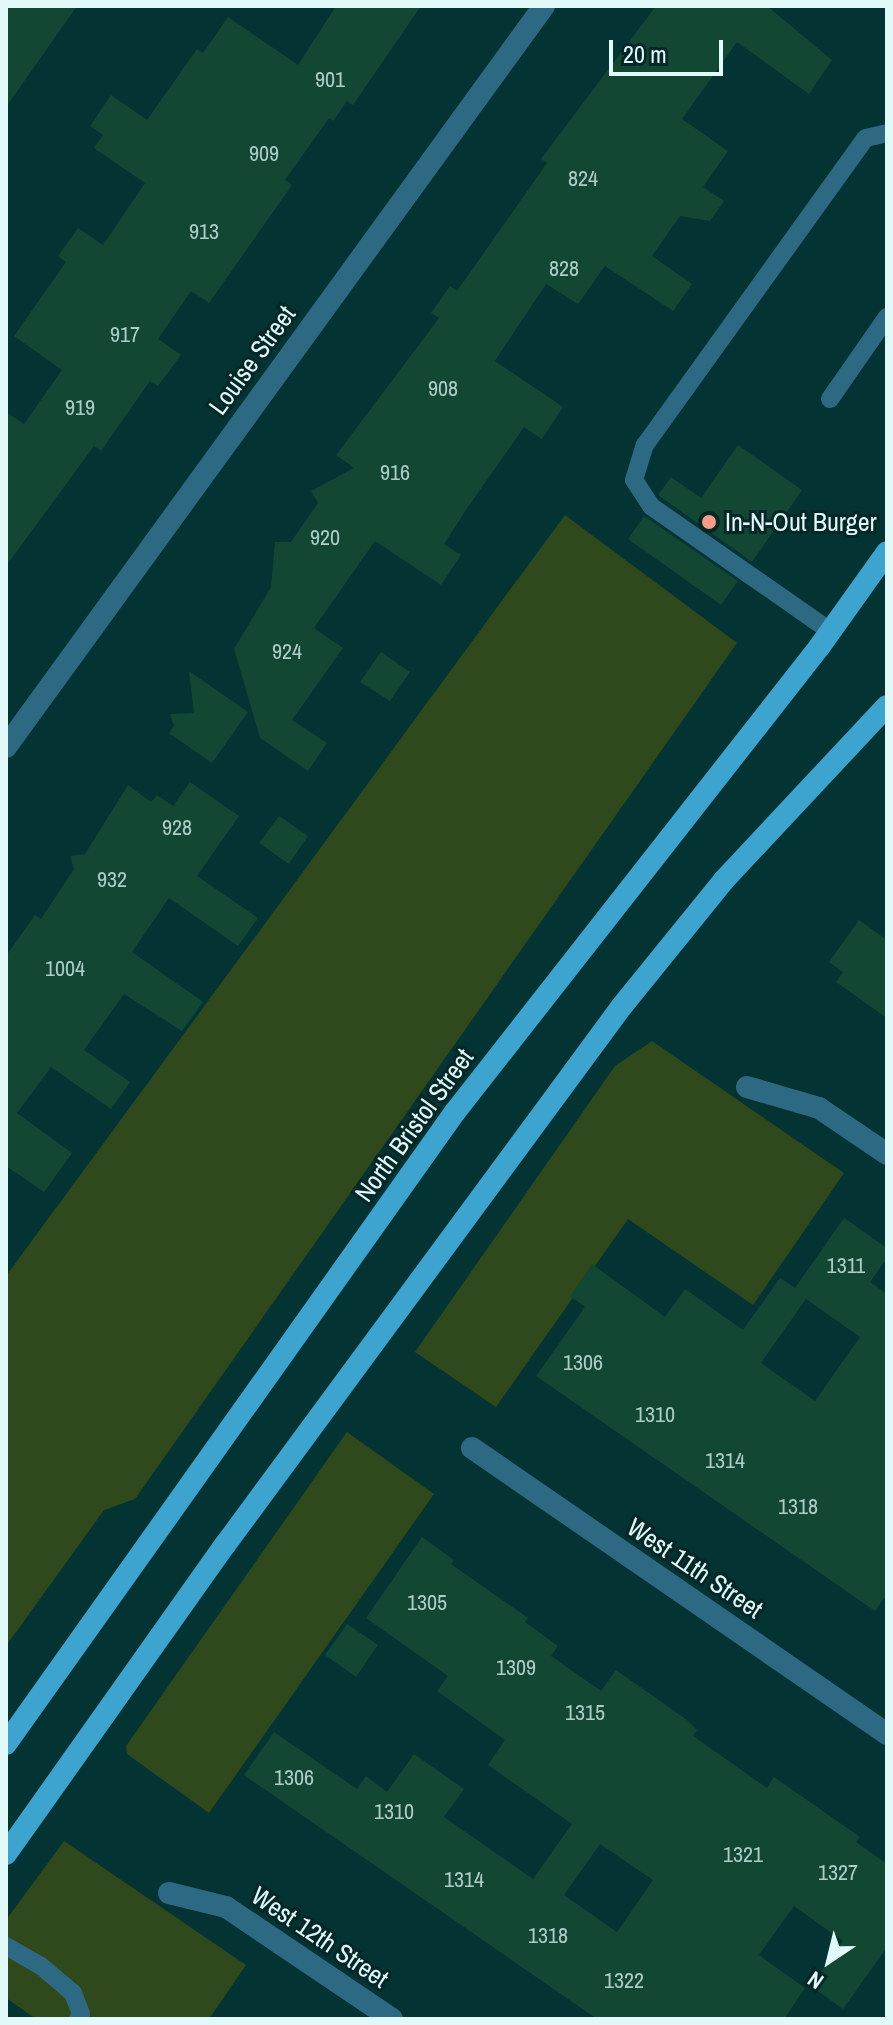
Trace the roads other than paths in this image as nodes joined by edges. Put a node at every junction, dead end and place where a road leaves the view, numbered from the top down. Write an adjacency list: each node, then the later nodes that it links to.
1 (544, 6): 8 (street, Louise Street)
2 (887, 133): 6 (lane)
3 (887, 317): 4 (lane)
4 (830, 399)
5 (887, 552): 6 (main road, North Bristol Street)
6 (830, 631): 13 (main road, North Bristol Street)
7 (887, 706): 14 (main road)
8 (6, 747)
9 (747, 1087): 10 (street)
10 (887, 1154)
11 (472, 1448): 12 (street, West 11th Street)
12 (887, 1734)
13 (6, 1744)
14 (6, 1854)
15 (169, 1893): 18 (street, West 12th Street)
16 (6, 1946): 17 (lane)
17 (78, 2019)
18 (392, 2019)

